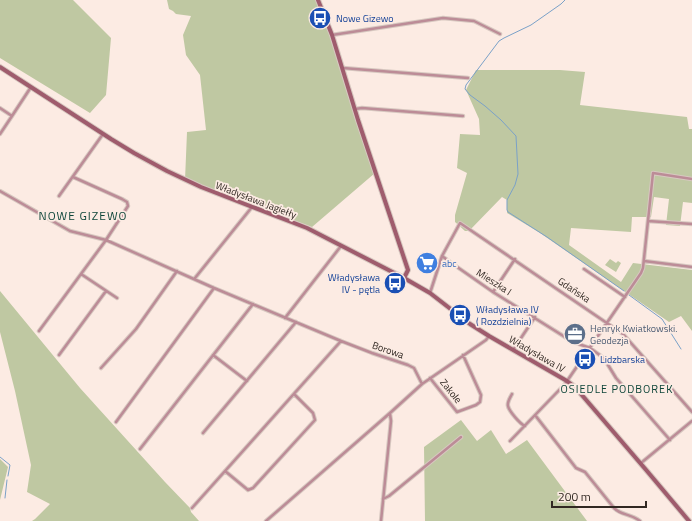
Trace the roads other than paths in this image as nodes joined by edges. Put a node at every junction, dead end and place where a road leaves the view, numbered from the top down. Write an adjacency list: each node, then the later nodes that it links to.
1 (318, 0): 3 (street)
2 (500, 34): 3 (street)
3 (332, 35): 5 (street)
4 (0, 67): 7 (street, Władysława Jagiełły)
5 (343, 68): 6 (street); 9 (street)
6 (468, 78)
7 (31, 88): 10 (street); 13 (street, Władysława Jagiełły)
8 (0, 108): 10 (street)
9 (355, 109): 11 (street); 31 (street)
10 (12, 116): 12 (street)
11 (463, 116)
12 (0, 134)
13 (104, 134): 14 (street); 18 (street, Władysława Jagiełły)
14 (73, 177): 17 (street); 21 (street)
15 (692, 179): 19 (street)
16 (0, 191): 21 (street, Borowa)
17 (59, 196)
18 (252, 207): 22 (street, Władysława Jagiełły); 30 (street)
19 (648, 221): 20 (street); 25 (street)
20 (692, 224)
21 (106, 240): 28 (street, Borowa); 29 (street)
22 (341, 246): 31 (street, Władysława Jagiełły); 40 (street)
23 (442, 256): 24 (street, Gdańska); 34 (street, Mieszka I); 35 (street)
24 (515, 259): 34 (street); 42 (street, Gdańska)
25 (644, 261): 26 (street); 36 (street)
26 (692, 267)
27 (584, 269): 36 (street)
28 (177, 271): 30 (street, Borowa); 51 (street)
29 (81, 274): 33 (street); 43 (street)
30 (194, 278): 32 (street, Borowa)
31 (404, 278): 35 (street, Władysława IV)
32 (214, 288): 38 (street, Borowa); 62 (street)
33 (106, 291): 37 (street); 48 (street)
34 (493, 292): 39 (street, Mieszka I)
35 (430, 293): 44 (street, Władysława IV)
36 (625, 297): 42 (street)
37 (117, 298)
38 (253, 304): 40 (street, Borowa); 49 (street)
39 (535, 317): 46 (street, Mieszka I); 47 (street)
40 (286, 318): 41 (street, Borowa)
41 (297, 322): 45 (street, Borowa); 53 (street)
42 (608, 323): 46 (street); 58 (street, Gdańska)
43 (39, 331)
44 (489, 336): 47 (street, Władysława IV); 50 (street)
45 (341, 341): 55 (street, Borowa); 56 (street)
46 (590, 348): 54 (street); 66 (street, Mieszka I)
47 (513, 350): 54 (street, Władysława IV)
48 (59, 355)
49 (213, 355): 53 (street); 68 (street)
50 (463, 355): 52 (street); 52 (street, Zakole)
51 (101, 368)
52 (430, 378): 55 (street)
53 (247, 380): 64 (street)
54 (567, 381): 60 (street); 69 (street, Władysława IV)
55 (422, 384): 59 (street)
56 (294, 394): 70 (street); 70 (street)
57 (512, 394): 63 (street)
58 (692, 412)
59 (390, 414): 71 (street); 73 (street)
60 (535, 415): 63 (street); 75 (street)
61 (692, 421): 66 (street)
62 (116, 422)
63 (524, 426): 67 (street)
64 (203, 433)
65 (461, 437): 71 (street)
66 (670, 440): 69 (street)
67 (510, 441)
68 (140, 449)
69 (641, 464): 76 (street, Władysława IV)
70 (225, 471): 72 (street)
71 (382, 499): 74 (street)
72 (192, 508)
73 (266, 521)
74 (381, 521)
75 (640, 521)
76 (689, 521)

